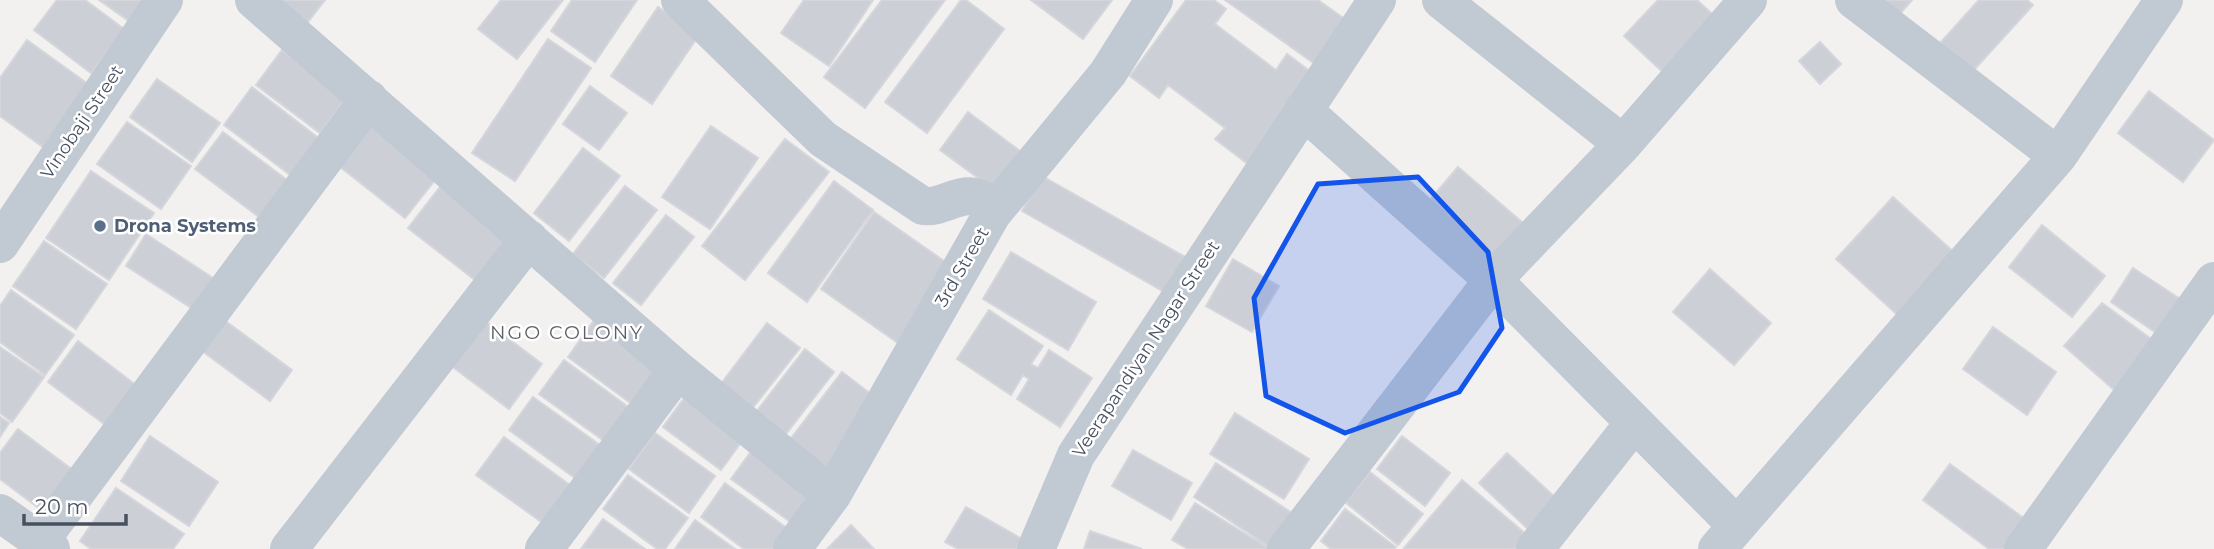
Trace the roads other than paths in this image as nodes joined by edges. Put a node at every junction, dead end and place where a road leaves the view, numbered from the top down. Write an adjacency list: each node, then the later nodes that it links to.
1 (164, 0): 16 (street, Vinobaji Street)
2 (254, 0): 10 (street)
3 (680, 0): 14 (street)
4 (1154, 0): 14 (street, 3rd Street)
5 (1377, 0): 11 (street, Veerapandiyan Nagar Street)
6 (1441, 0): 12 (street)
7 (1748, 0): 12 (street)
8 (1854, 0): 13 (street)
9 (2164, 0): 13 (street)
10 (369, 99): 15 (street); 24 (street)
11 (1303, 110): 17 (street); 28 (street, Veerapandiyan Nagar Street)
12 (1623, 144): 17 (street)
13 (2058, 156): 23 (street)
14 (992, 214): 21 (street, 3rd Street)
15 (529, 239): 19 (street); 25 (street)
16 (0, 244)
17 (1493, 281): 20 (street); 29 (street)
18 (2214, 281): 31 (street)
19 (678, 370): 21 (street); 26 (street)
20 (1634, 423): 23 (street); 30 (street)
21 (832, 495): 27 (street, 3rd Street)
22 (0, 513): 24 (street)
23 (1727, 537)
24 (45, 545)
25 (289, 549)
26 (544, 549)
27 (792, 549)
28 (1036, 549)
29 (1286, 549)
30 (1535, 549)
31 (2023, 549)

